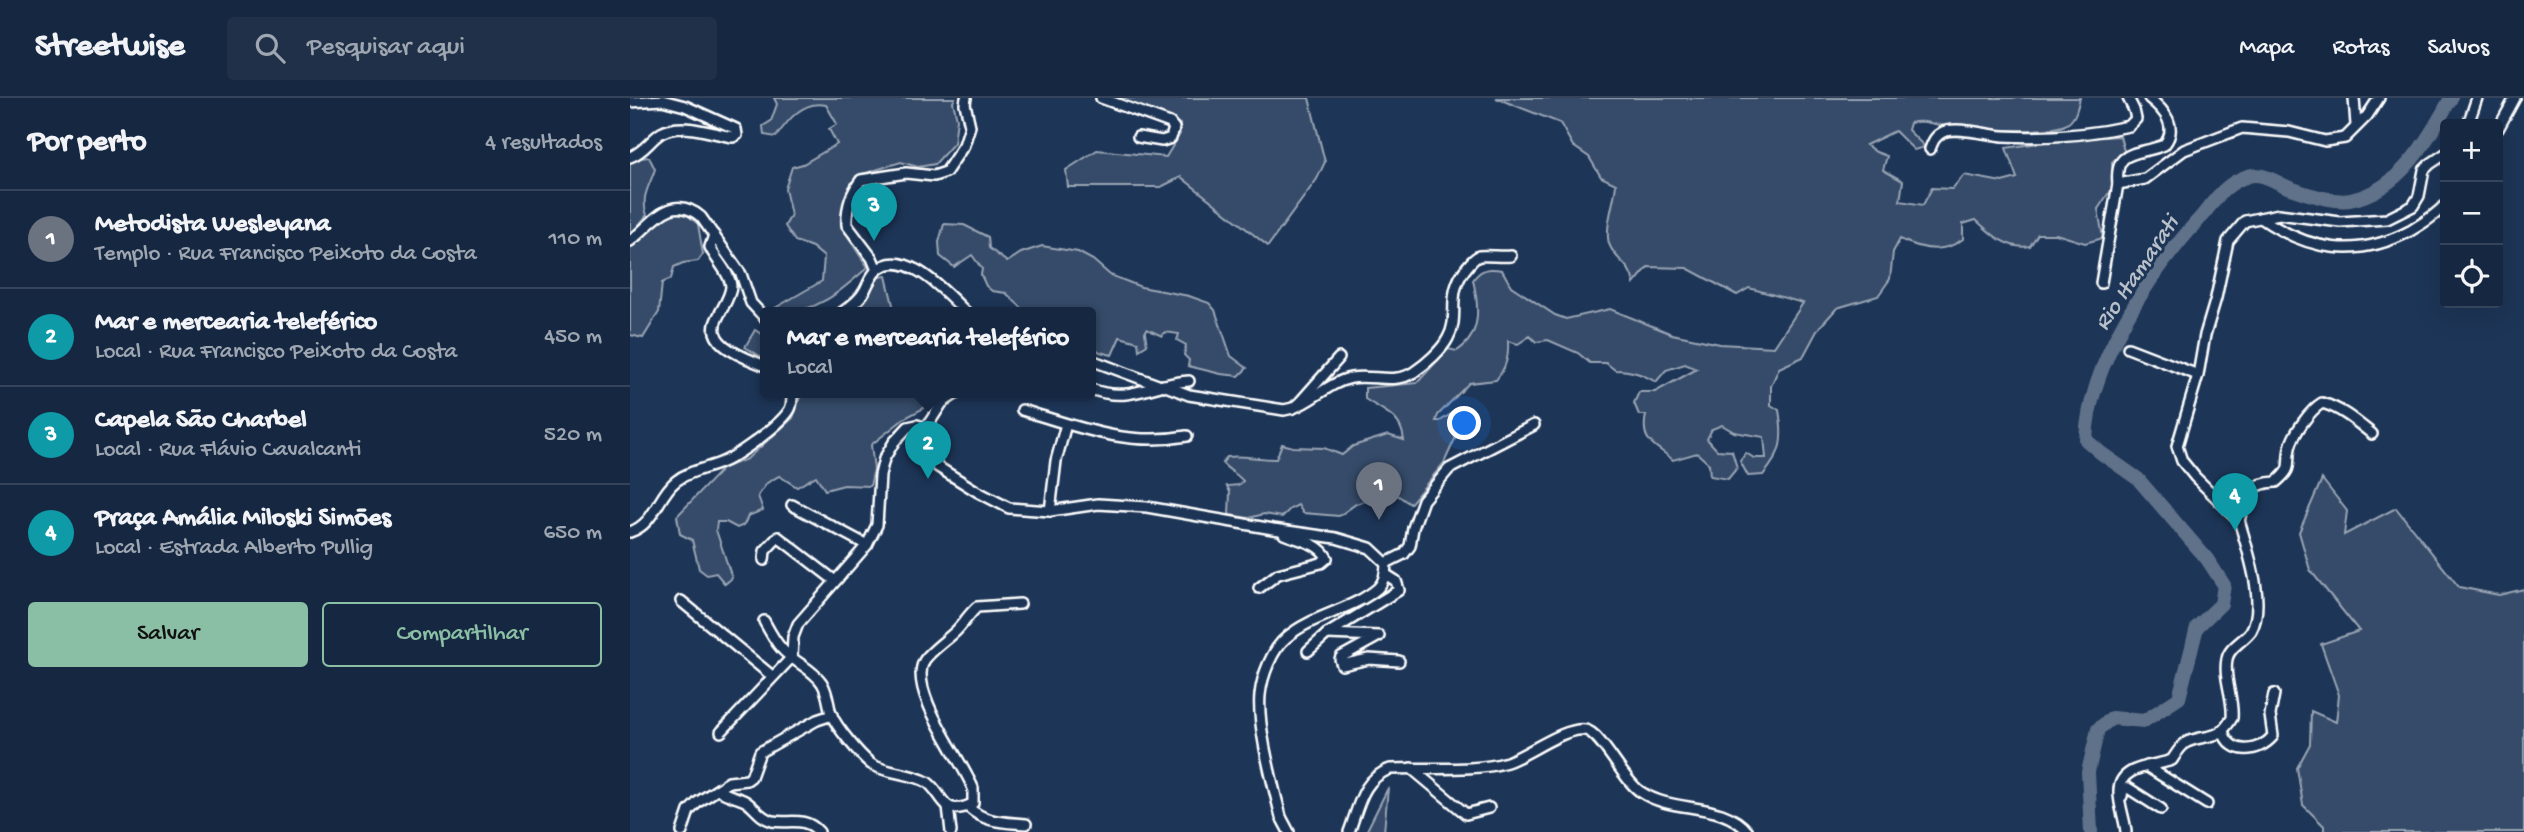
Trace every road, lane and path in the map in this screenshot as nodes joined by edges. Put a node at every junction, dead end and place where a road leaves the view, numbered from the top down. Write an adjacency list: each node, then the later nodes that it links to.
1 (966, 98): 23 (street)
2 (1101, 98): 13 (street)
3 (2128, 98): 14 (street)
4 (2150, 98): 17 (street)
5 (2354, 98): 12 (street)
6 (2379, 98): 12 (street)
7 (2477, 98): 10 (street)
8 (2515, 98): 11 (street)
9 (630, 102): 15 (street)
10 (2470, 119)
11 (2503, 120)
12 (2357, 125): 17 (street)
13 (1138, 137)
14 (1930, 149)
15 (630, 157)
16 (2440, 157): 19 (street)
17 (2118, 184): 24 (street)
18 (2440, 211): 19 (street)
19 (2260, 218): 32 (street)
20 (715, 235): 21 (street); 27 (street); 31 (street)
21 (630, 242)
22 (1511, 256): 38 (street)
23 (877, 270): 25 (street); 26 (street)
24 (2101, 283)
25 (848, 307)
26 (960, 307)
27 (760, 313)
28 (2128, 348): 32 (street)
29 (1339, 358): 38 (street)
30 (1096, 362): 34 (street)
31 (760, 364)
32 (2198, 375): 47 (street)
33 (1189, 381): 34 (street)
34 (1161, 385): 35 (street); 38 (street)
35 (1096, 390)
36 (791, 398): 49 (street)
37 (950, 398): 42 (street)
38 (1293, 408)
39 (1021, 410): 40 (street)
40 (1066, 424): 44 (street); 46 (street)
41 (1534, 425): 52 (street)
42 (926, 428): 46 (street); 50 (street)
43 (2372, 434): 47 (street)
44 (1187, 436)
45 (792, 505): 50 (street)
46 (1050, 511): 48 (street)
47 (2239, 520): 66 (street)
48 (1273, 529): 52 (street); 55 (street)
49 (630, 532)
50 (867, 545): 54 (street)
51 (764, 560): 54 (street)
52 (1386, 563): 53 (street)
53 (1385, 574): 59 (street); 80 (street)
54 (834, 580): 61 (street)
55 (1259, 588)
56 (681, 601): 63 (street)
57 (1020, 604): 73 (street)
58 (764, 621): 61 (street)
59 (1327, 634): 60 (street); 62 (street)
60 (1308, 651)
61 (792, 657): 63 (street); 65 (street)
62 (1399, 661)
63 (772, 676): 67 (street)
64 (2274, 694): 66 (street)
65 (832, 715): 70 (street); 72 (street)
66 (2223, 731): 68 (street)
67 (721, 732)
68 (2146, 766): 71 (street); 83 (street)
69 (1410, 768): 74 (street); 81 (street); 82 (street)
70 (719, 790): 77 (street); 78 (street)
71 (2207, 804)
72 (948, 806): 73 (street); 79 (street)
73 (968, 807): 76 (street)
74 (1489, 808)
75 (2161, 809): 83 (street)
76 (1026, 824)
77 (682, 832)
78 (819, 832)
79 (951, 832)
80 (1289, 832)
81 (1349, 832)
82 (1748, 832)
83 (2128, 832)

